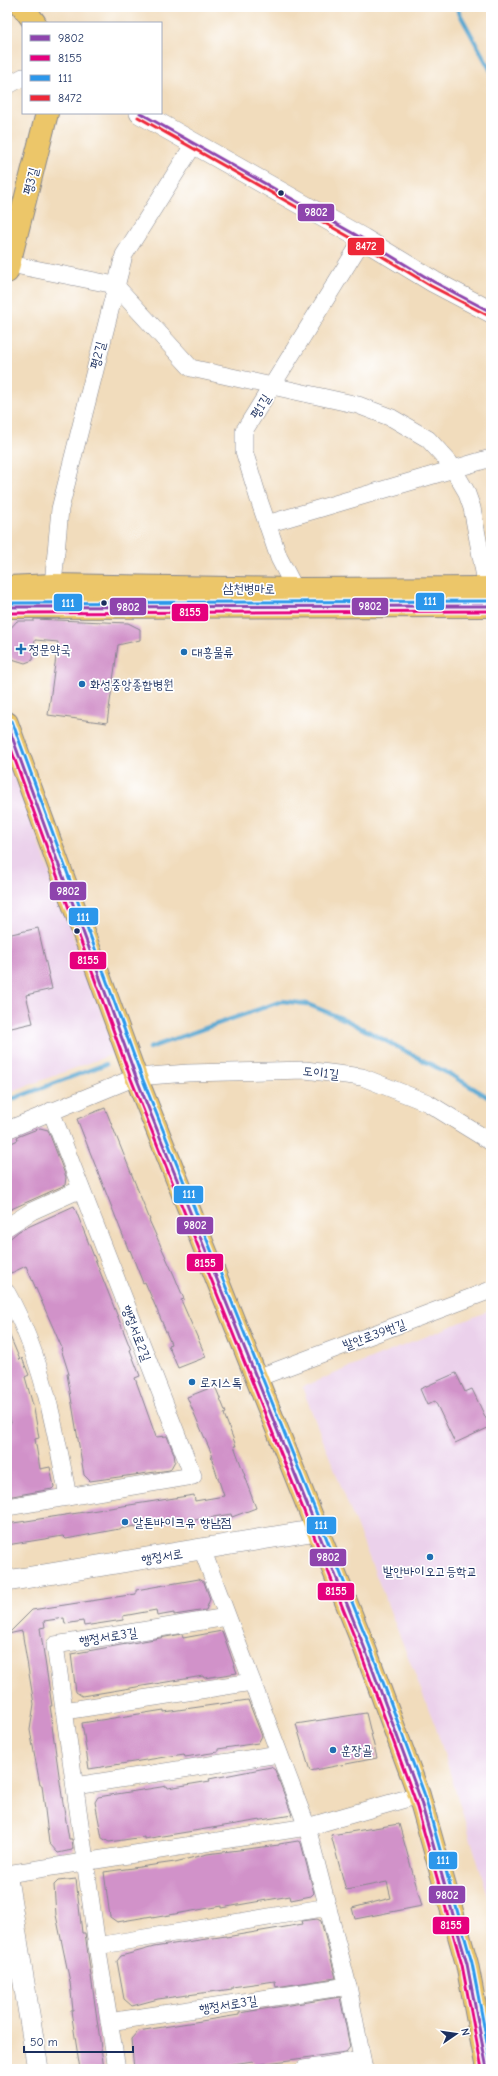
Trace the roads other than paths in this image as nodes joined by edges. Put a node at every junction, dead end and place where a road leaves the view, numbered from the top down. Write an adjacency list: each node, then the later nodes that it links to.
1 (23, 7): 2 (main road)
2 (35, 22)
3 (22, 78): 4 (street)
4 (7, 86)
5 (47, 114): 9 (main road, 평3길)
6 (142, 114): 7 (street)
7 (194, 144): 8 (street); 10 (street, 평2길)
8 (363, 239): 11 (street); 12 (street, 평1길)
9 (8, 268): 10 (street)
10 (115, 285): 12 (street); 16 (street, 평2길)
11 (491, 312)
12 (274, 385): 14 (street); 15 (street, 평1길)
13 (491, 458): 14 (street)
14 (454, 470): 15 (street); 18 (street)
15 (267, 524): 17 (street, 평1길)
16 (53, 585): 17 (main road, 삼천병마로); 19 (main road, 삼천병마로)
17 (294, 589): 18 (main road, 삼천병마로)
18 (490, 594): 19 (main road, 삼천병마로)
19 (8, 602)
20 (7, 724): 21 (main road)
21 (136, 1077): 22 (street); 24 (street, 도이1길); 29 (main road)
22 (51, 1111): 23 (street); 25 (street, 행정서로2길)
23 (7, 1130)
24 (491, 1142)
25 (81, 1189): 26 (street); 30 (street, 행정서로2길)
26 (7, 1227)
27 (491, 1290): 29 (street, 발안로39번길)
28 (7, 1293): 30 (street)
29 (257, 1378): 32 (main road)
30 (68, 1497): 31 (street)
31 (7, 1507)
32 (317, 1530): 33 (street, 행정서로); 40 (main road)
33 (202, 1549): 34 (street, 행정서로); 35 (street)
34 (7, 1581)
35 (227, 1617): 36 (street); 37 (street, 행정서로3길)
36 (252, 1682): 37 (street); 38 (street)
37 (64, 1712): 39 (street, 행정서로3길)
38 (279, 1754): 39 (street); 41 (street)
39 (75, 1786): 42 (street, 행정서로3길)
40 (420, 1795): 41 (street); 53 (main road)
41 (307, 1826): 42 (street); 45 (street)
42 (86, 1861): 43 (street); 46 (street, 행정서로3길)
43 (7, 1874)
44 (7, 1879): 50 (street)
45 (328, 1906): 46 (street); 47 (street)
46 (97, 1946): 48 (street, 행정서로3길)
47 (348, 1986): 48 (street, 행정서로3길); 49 (street)
48 (109, 2022): 51 (street, 행정서로3길)
49 (363, 2065): 52 (street)
50 (38, 2069)
51 (117, 2069)
52 (304, 2069)
53 (487, 2069)

